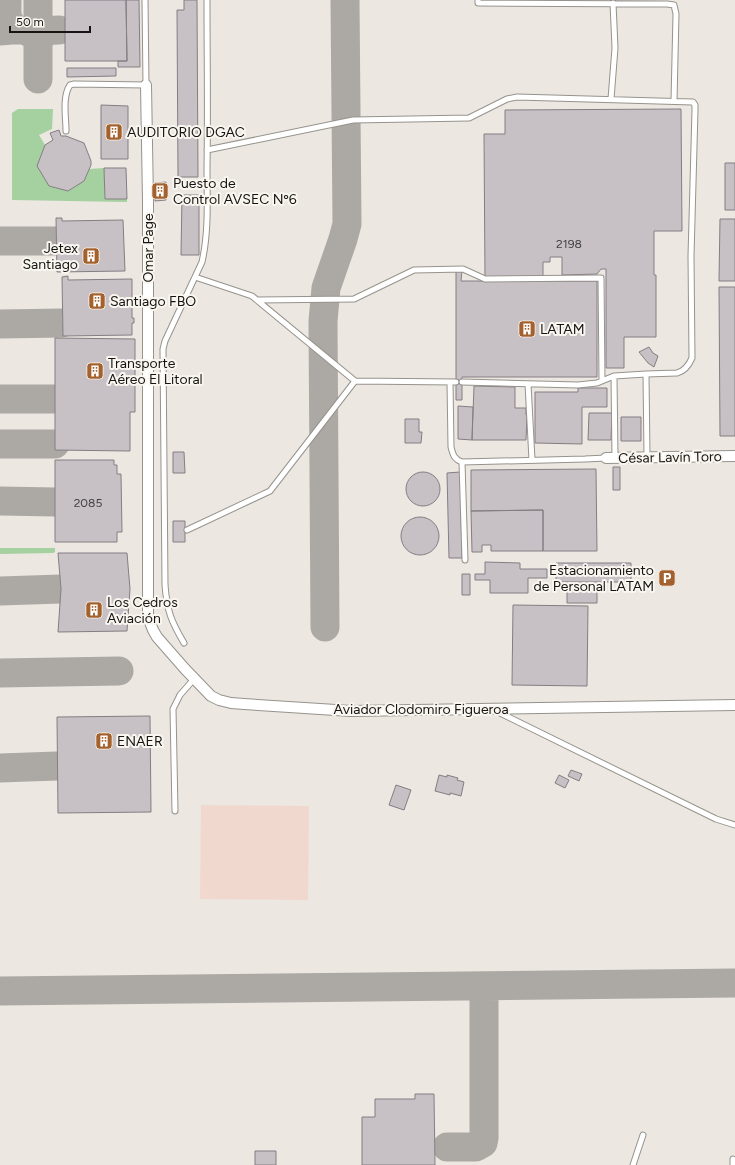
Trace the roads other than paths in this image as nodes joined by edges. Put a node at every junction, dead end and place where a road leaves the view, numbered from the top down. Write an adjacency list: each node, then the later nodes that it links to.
1 (145, 0): 5 (lane, Omar Page)
2 (207, 0): 9 (lane)
3 (478, 0): 4 (lane)
4 (613, 3): 6 (lane); 7 (lane)
5 (146, 85): 8 (lane); 25 (street, Omar Page)
6 (611, 99): 7 (lane); 9 (lane)
7 (674, 101): 12 (lane)
8 (66, 131)
9 (207, 150): 10 (lane)
10 (195, 277): 11 (lane); 26 (lane)
11 (257, 300): 14 (lane); 15 (lane)
12 (646, 374): 13 (lane); 20 (lane)
13 (614, 376): 15 (lane); 19 (lane)
14 (355, 381): 22 (lane); 23 (lane)
15 (602, 381): 17 (lane)
16 (462, 382): 17 (lane)
17 (528, 384): 21 (lane)
18 (735, 456): 20 (street, César Lavín Toro)
19 (610, 457): 20 (street, César Lavín Toro); 21 (lane)
20 (647, 457)
21 (532, 460): 22 (lane)
22 (462, 462): 24 (lane)
23 (187, 530)
24 (465, 560)
25 (148, 617): 27 (street, Aviador Clodomiro Figueroa)
26 (184, 643)
27 (194, 679): 29 (street, Aviador Clodomiro Figueroa); 30 (lane)
28 (735, 705): 29 (street, Aviador Clodomiro Figueroa)
29 (492, 709): 31 (lane)
30 (175, 811)
31 (735, 825)
32 (643, 1135): 34 (lane)
33 (733, 1159): 35 (lane)
34 (633, 1165)
35 (733, 1165)

